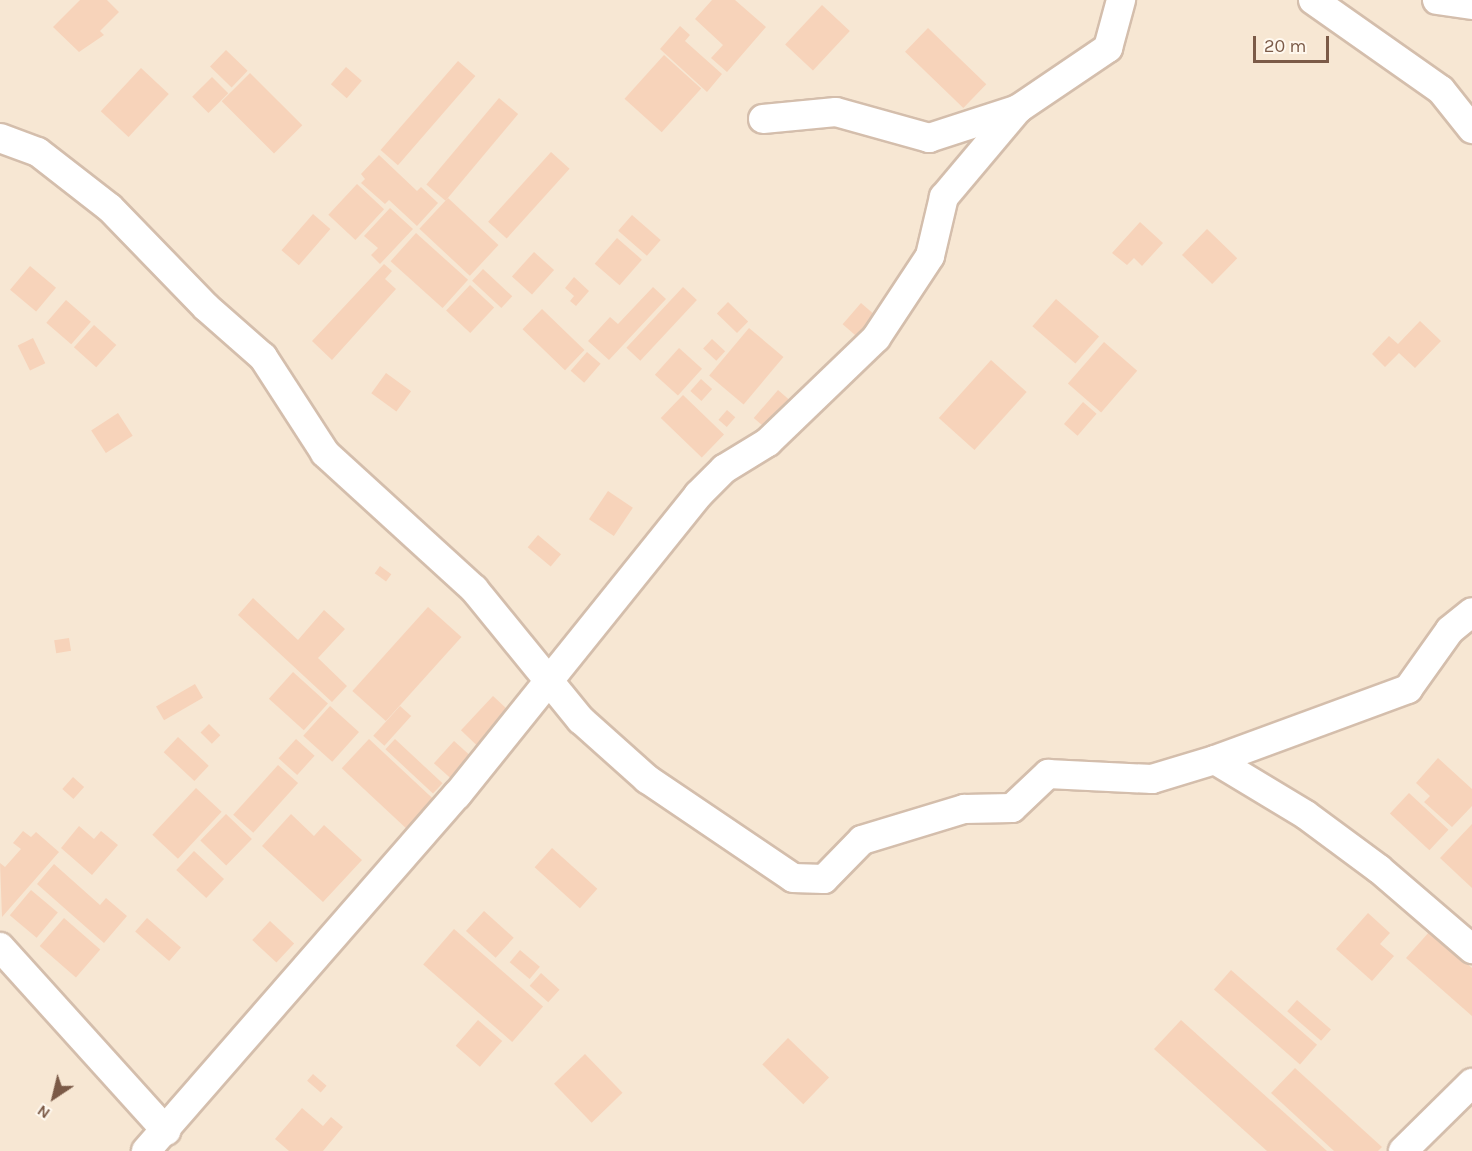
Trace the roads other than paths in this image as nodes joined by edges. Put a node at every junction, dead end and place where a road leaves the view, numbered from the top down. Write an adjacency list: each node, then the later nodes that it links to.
1 (1121, 0): 5 (street)
2 (1313, 0): 7 (street)
3 (1437, 0): 4 (street)
4 (1472, 5)
5 (1018, 109): 6 (street); 10 (street)
6 (763, 118)
7 (1472, 129)
8 (0, 138): 10 (street)
9 (1472, 612): 11 (street)
10 (549, 683): 11 (street); 15 (street)
11 (1215, 760): 13 (street)
12 (0, 947): 15 (street)
13 (1472, 949)
14 (1472, 1083): 17 (street)
15 (166, 1131): 16 (street)
16 (146, 1151)
17 (1403, 1151)

